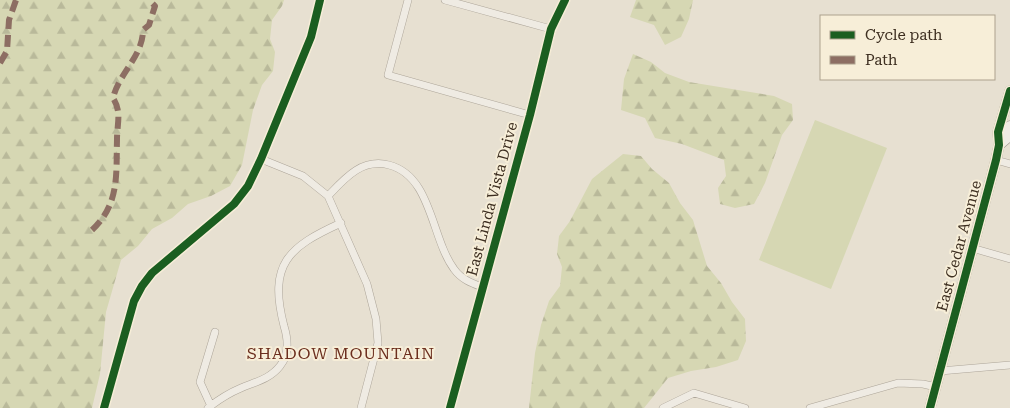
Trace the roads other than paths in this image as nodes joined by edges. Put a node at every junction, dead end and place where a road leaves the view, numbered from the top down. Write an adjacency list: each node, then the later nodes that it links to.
1 (320, 0): 10 (street)
2 (408, 0): 7 (street)
3 (445, 0): 5 (street)
4 (565, 0): 5 (street, East Linda Vista Drive)
5 (551, 30): 7 (street, East Linda Vista Drive)
6 (1010, 91): 9 (main road, East Cedar Avenue)
7 (530, 115): 17 (street, East Linda Vista Drive)
8 (1010, 126): 9 (main road, East Cedar Avenue)
9 (1000, 145): 11 (main road, East Cedar Avenue)
10 (261, 159): 13 (street); 23 (street)
11 (996, 160): 12 (street); 15 (main road, East Cedar Avenue)
12 (1010, 164)
13 (328, 196): 14 (street); 17 (street)
14 (341, 222): 22 (street); 24 (street)
15 (972, 248): 16 (street); 20 (main road, East Cedar Avenue)
16 (1010, 259)
17 (482, 287): 25 (street, East Linda Vista Drive)
18 (214, 332): 22 (street)
19 (1010, 366): 20 (street)
20 (940, 371): 21 (main road, East Cedar Avenue)
21 (936, 387): 28 (street); 29 (main road, East Cedar Avenue)
22 (209, 407)
23 (104, 408)
24 (361, 408)
25 (450, 408)
26 (664, 408): 27 (street)
27 (745, 408)
28 (810, 408)
29 (930, 408)

